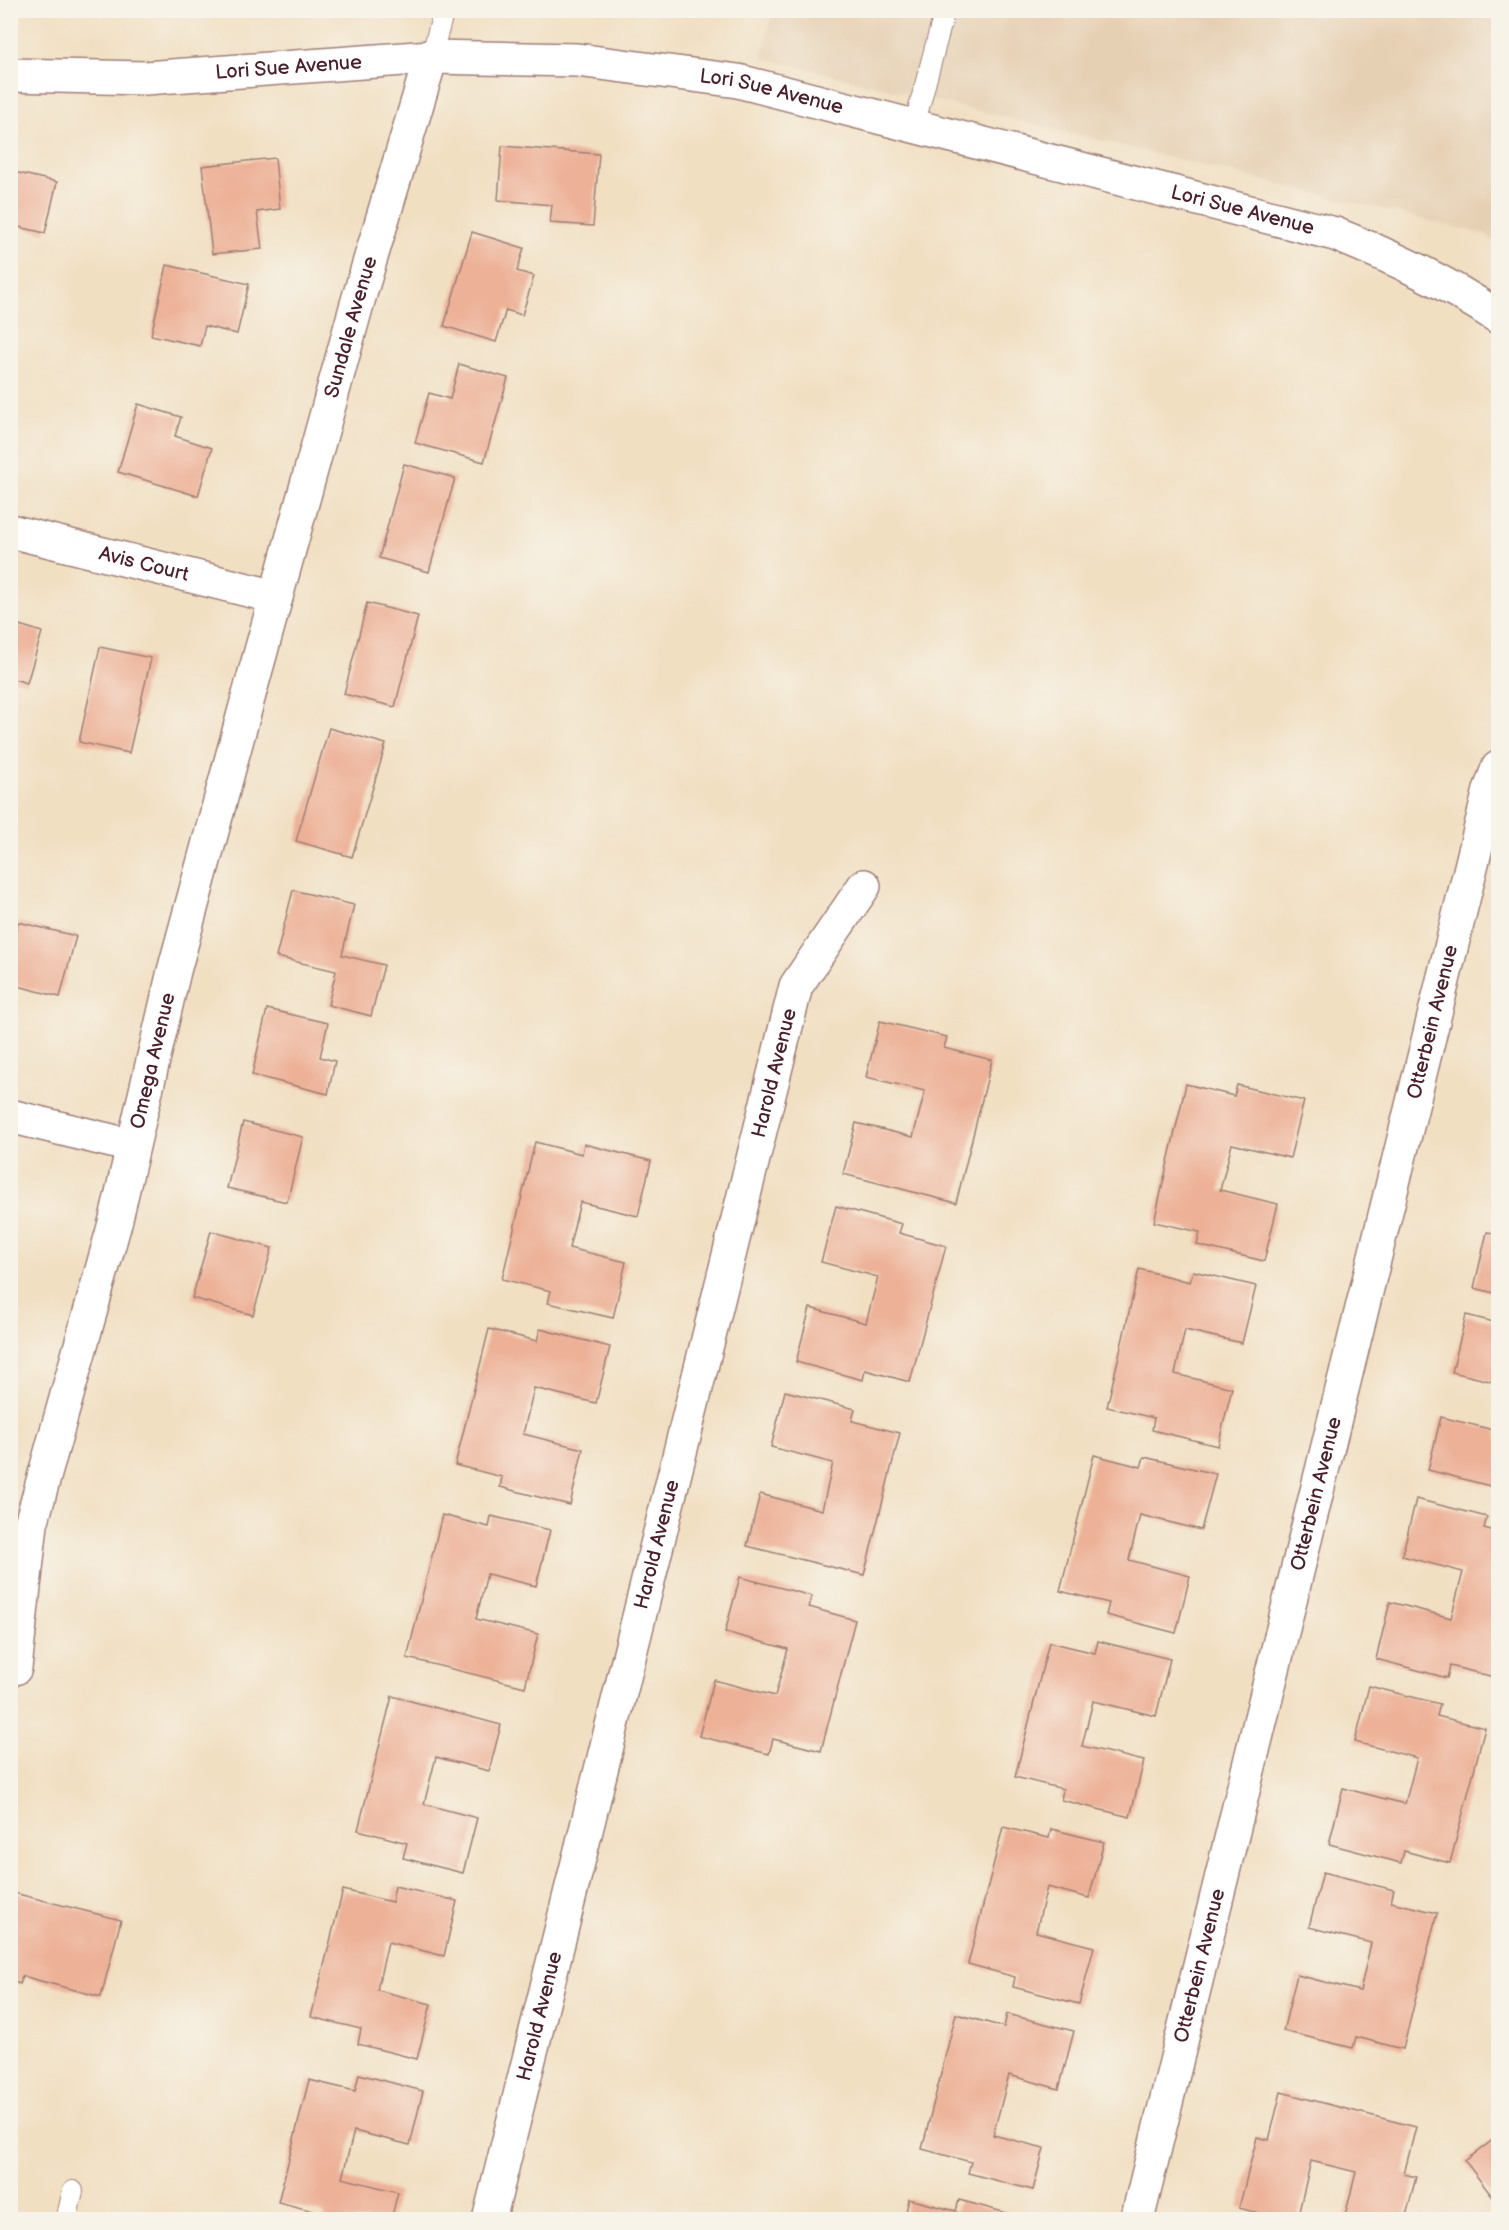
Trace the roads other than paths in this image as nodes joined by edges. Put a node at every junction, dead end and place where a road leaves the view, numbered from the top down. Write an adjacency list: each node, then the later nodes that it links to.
1 (444, 10): 3 (lane)
2 (945, 10): 5 (lane)
3 (431, 57): 4 (street, Lori Sue Avenue); 5 (street, Lori Sue Avenue); 8 (street, Sundale Avenue)
4 (10, 75)
5 (914, 126): 6 (street, Lori Sue Avenue)
6 (1498, 317)
7 (10, 531): 8 (street, Avis Court)
8 (276, 597): 12 (street, Omega Avenue)
9 (1498, 768): 17 (street, Otterbein Avenue)
10 (864, 886): 16 (street, Harold Avenue)
11 (10, 1116): 12 (street)
12 (132, 1146): 13 (street, Omega Avenue)
13 (12, 1675)
14 (73, 2190): 15 (lane)
15 (66, 2220)
16 (489, 2220)
17 (1137, 2220)

